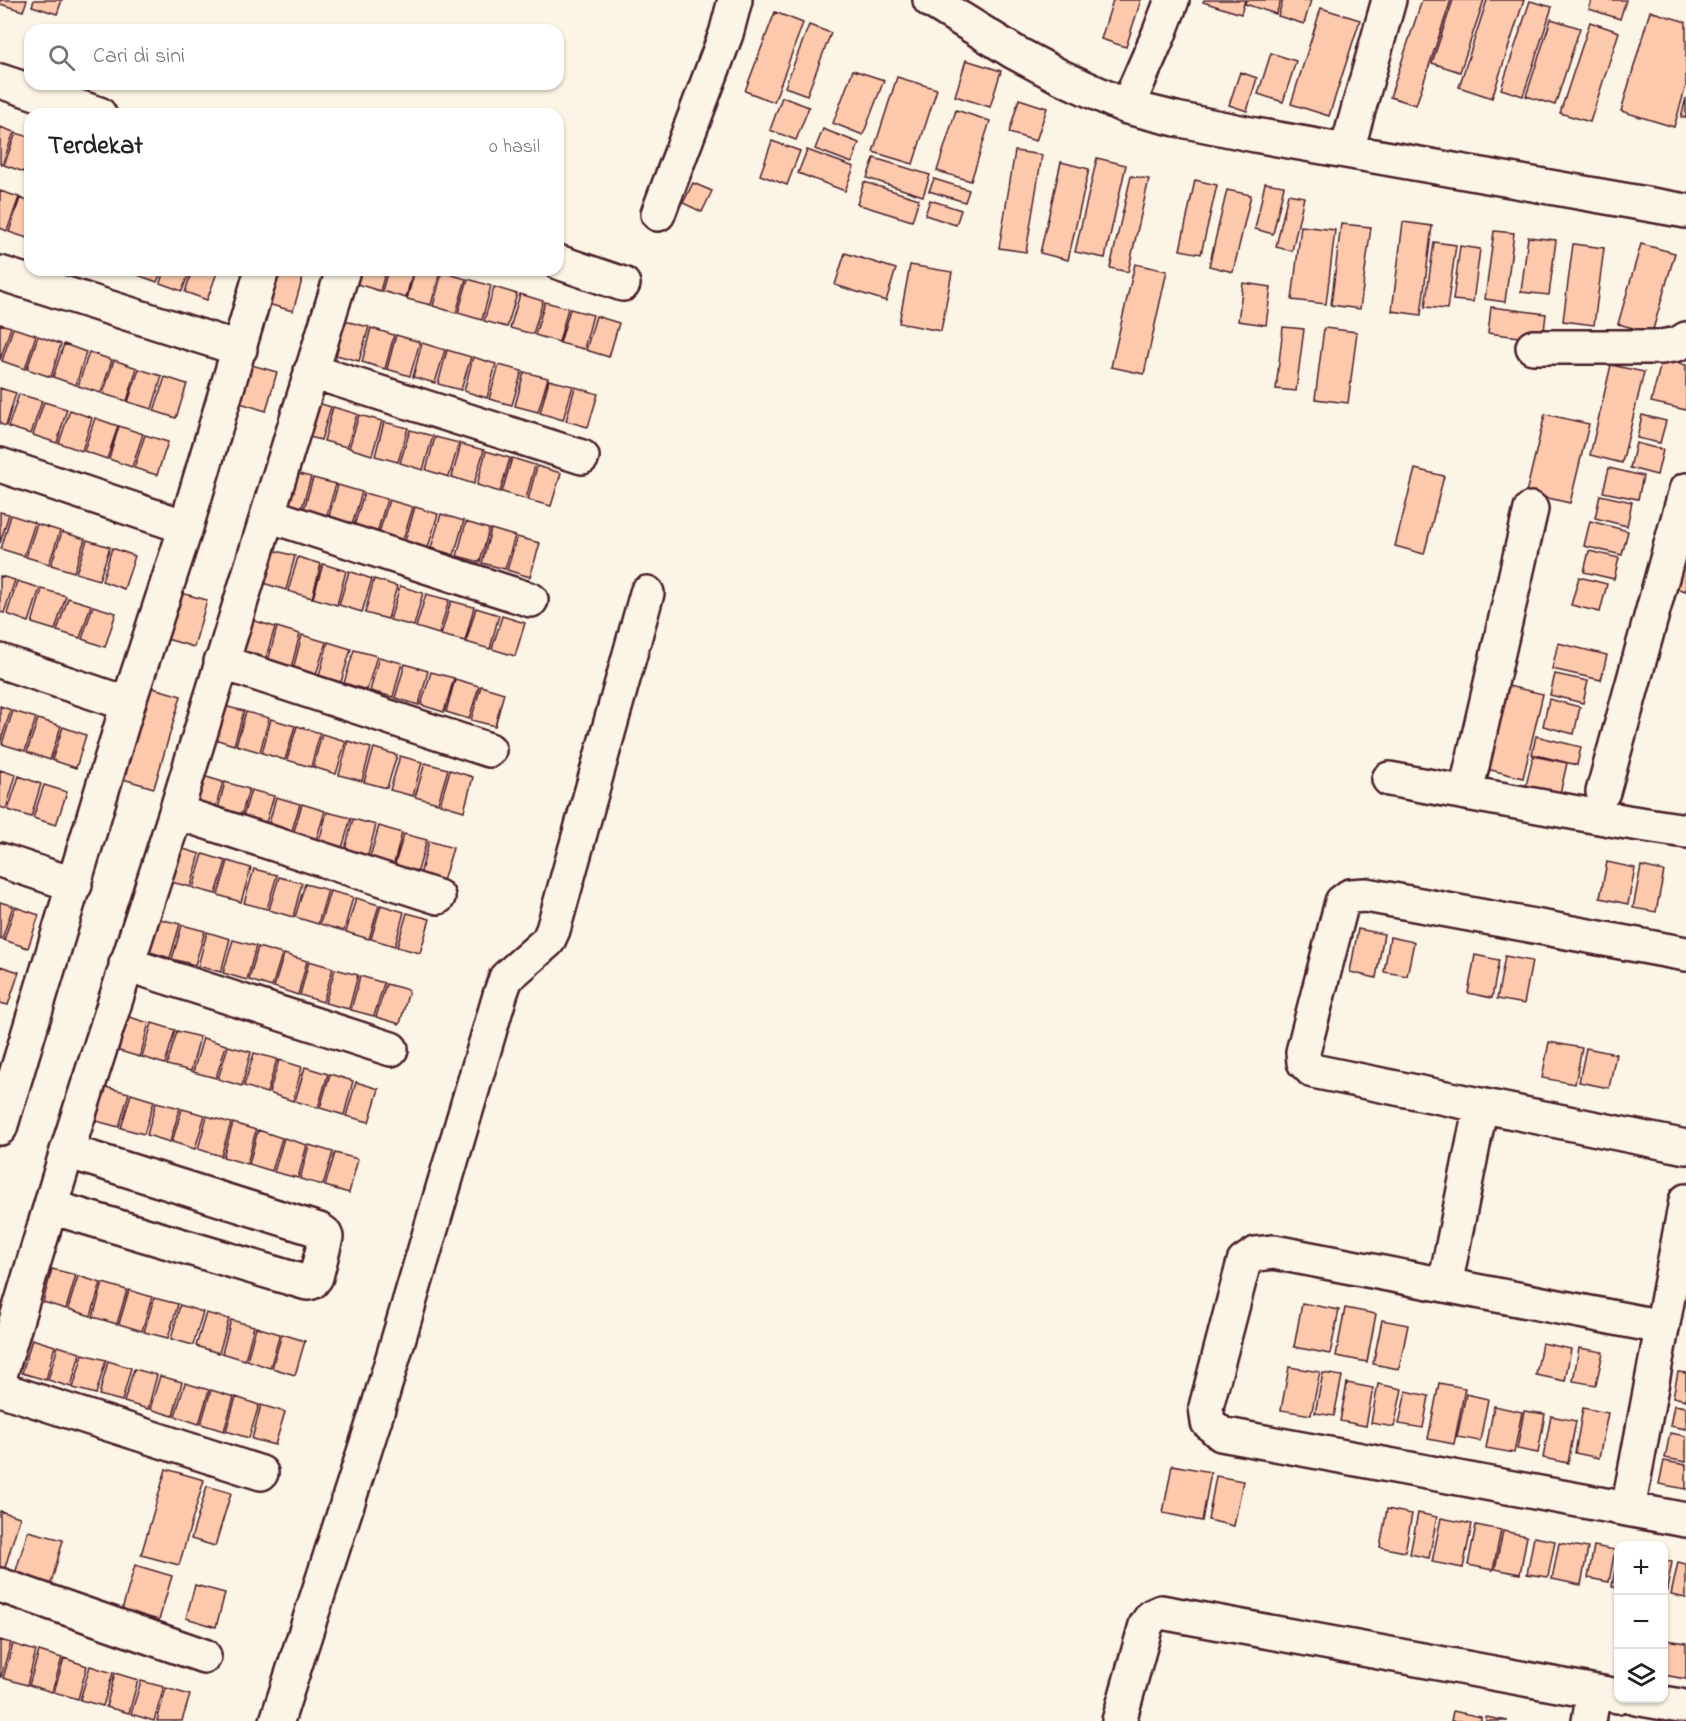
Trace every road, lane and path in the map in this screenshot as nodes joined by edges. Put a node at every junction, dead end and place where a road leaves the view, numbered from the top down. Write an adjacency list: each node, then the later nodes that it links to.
1 (735, 0): 12 (street)
2 (930, 0): 8 (street)
3 (1172, 0): 8 (street)
4 (1389, 0): 10 (street)
5 (0, 81): 6 (street)
6 (24, 89)
7 (27, 90): 9 (street)
8 (1127, 106): 10 (street)
9 (81, 108)
10 (1347, 150): 11 (street)
11 (1686, 211)
12 (658, 214)
13 (564, 264): 17 (street)
14 (0, 273): 20 (street)
15 (260, 276): 20 (street)
16 (341, 276): 21 (street)
17 (623, 284)
18 (1686, 339): 19 (street)
19 (1533, 347)
20 (240, 349): 27 (street)
21 (311, 371): 22 (street); 26 (street)
22 (582, 457)
23 (0, 465): 27 (street)
24 (1686, 490): 36 (street)
25 (1531, 509): 35 (street)
26 (268, 515): 29 (street); 31 (street)
27 (186, 527): 32 (street)
28 (646, 593): 65 (street)
29 (531, 600)
30 (0, 661): 32 (street)
31 (221, 662): 33 (street); 37 (street)
32 (128, 704): 40 (street)
33 (489, 750)
34 (1389, 779): 35 (street)
35 (1466, 792): 38 (street)
36 (1604, 792)
37 (176, 812): 41 (street); 43 (street)
38 (1686, 831)
39 (0, 860): 40 (street)
40 (75, 885): 45 (street)
41 (438, 897)
42 (1686, 954): 46 (street)
43 (126, 964): 44 (street); 49 (street)
44 (391, 1049)
45 (10, 1059): 47 (street)
46 (1481, 1105): 48 (street); 53 (street)
47 (0, 1128)
48 (1686, 1147)
49 (67, 1151): 51 (street); 51 (street)
50 (1686, 1201): 52 (street)
51 (51, 1207): 55 (street)
52 (1683, 1236): 54 (street)
53 (1445, 1285): 54 (street); 58 (street)
54 (1662, 1327): 58 (street)
55 (0, 1375)
56 (0, 1389): 57 (street)
57 (261, 1473)
58 (1628, 1509): 59 (street)
59 (1686, 1521)
60 (0, 1585): 61 (street)
61 (204, 1656)
62 (1600, 1703): 66 (street)
63 (1664, 1703): 64 (street)
64 (1680, 1706)
65 (277, 1721)
66 (1119, 1721)

